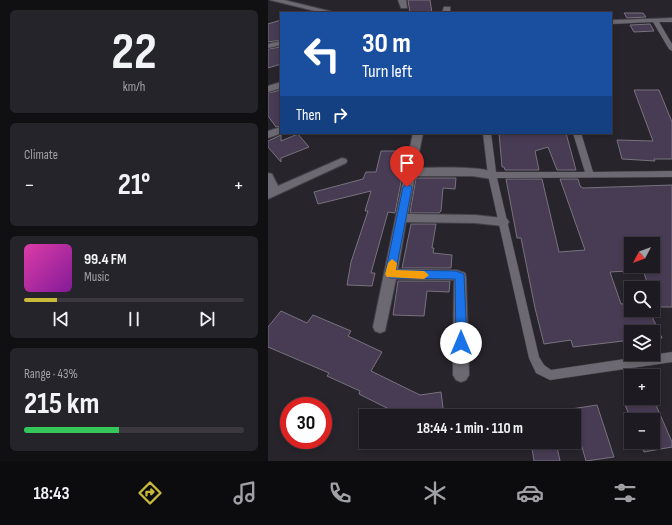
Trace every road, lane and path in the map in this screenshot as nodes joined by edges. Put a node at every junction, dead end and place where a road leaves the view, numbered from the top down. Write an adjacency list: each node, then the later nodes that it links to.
1 (274, 0): 2 (street)
2 (328, 12)
3 (655, 20): 4 (lane); 5 (lane); 8 (lane)
4 (672, 20)
5 (612, 22)
6 (280, 43): 7 (street)
7 (268, 46)
8 (672, 48)
9 (280, 85): 10 (street)
10 (268, 88)
11 (280, 130): 15 (street)
12 (418, 134): 17 (street)
13 (487, 134): 20 (lane)
14 (577, 134): 18 (lane)
15 (268, 135)
16 (342, 160): 22 (street)
17 (410, 172): 20 (street); 23 (street)
18 (590, 174): 19 (lane); 20 (lane)
19 (672, 174)
20 (492, 175): 24 (lane)
21 (268, 177): 22 (street)
22 (271, 193)
23 (401, 218): 24 (street); 25 (street)
24 (503, 222): 27 (lane)
25 (390, 274): 26 (street); 28 (street)
26 (380, 327)
27 (672, 357)
28 (461, 375)

